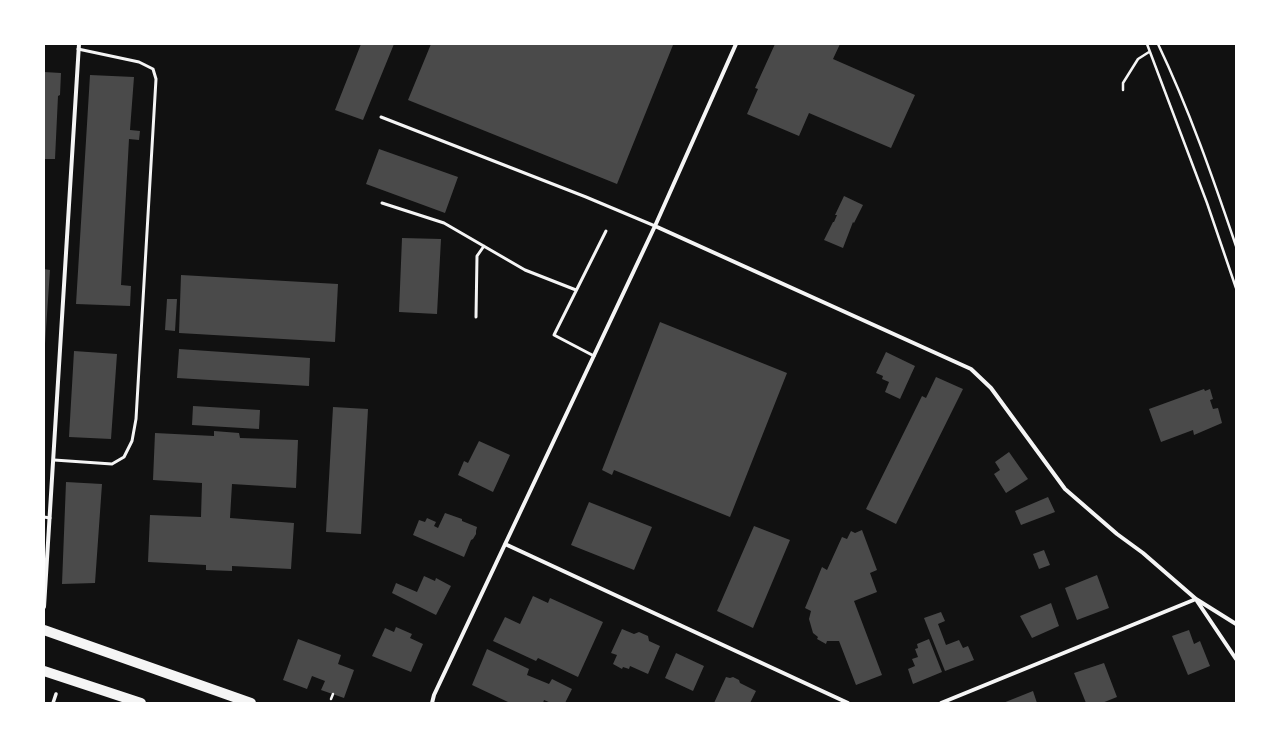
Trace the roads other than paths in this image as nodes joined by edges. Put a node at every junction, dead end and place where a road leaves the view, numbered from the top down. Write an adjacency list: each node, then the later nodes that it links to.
1 (736, 44): 5 (street)
2 (79, 46): 11 (street); 11 (lane)
3 (381, 117): 5 (lane)
4 (382, 203): 7 (lane)
5 (655, 226): 10 (street); 15 (street)
6 (606, 231): 8 (lane)
7 (484, 246): 8 (lane); 9 (lane)
8 (576, 290): 10 (lane)
9 (476, 316)
10 (594, 356): 14 (street)
11 (54, 460): 13 (street)
12 (44, 517): 13 (lane)
13 (50, 518): 16 (street)
14 (505, 544): 25 (street); 26 (street)
15 (1196, 599): 17 (street); 19 (street); 27 (street)
16 (44, 607)
17 (1236, 624)
18 (44, 630): 24 (main road)
19 (1236, 658)
20 (44, 671): 23 (main road)
21 (56, 694): 22 (street)
22 (53, 703)
23 (141, 703)
24 (251, 703)
25 (432, 703)
26 (848, 703)
27 (941, 703)

